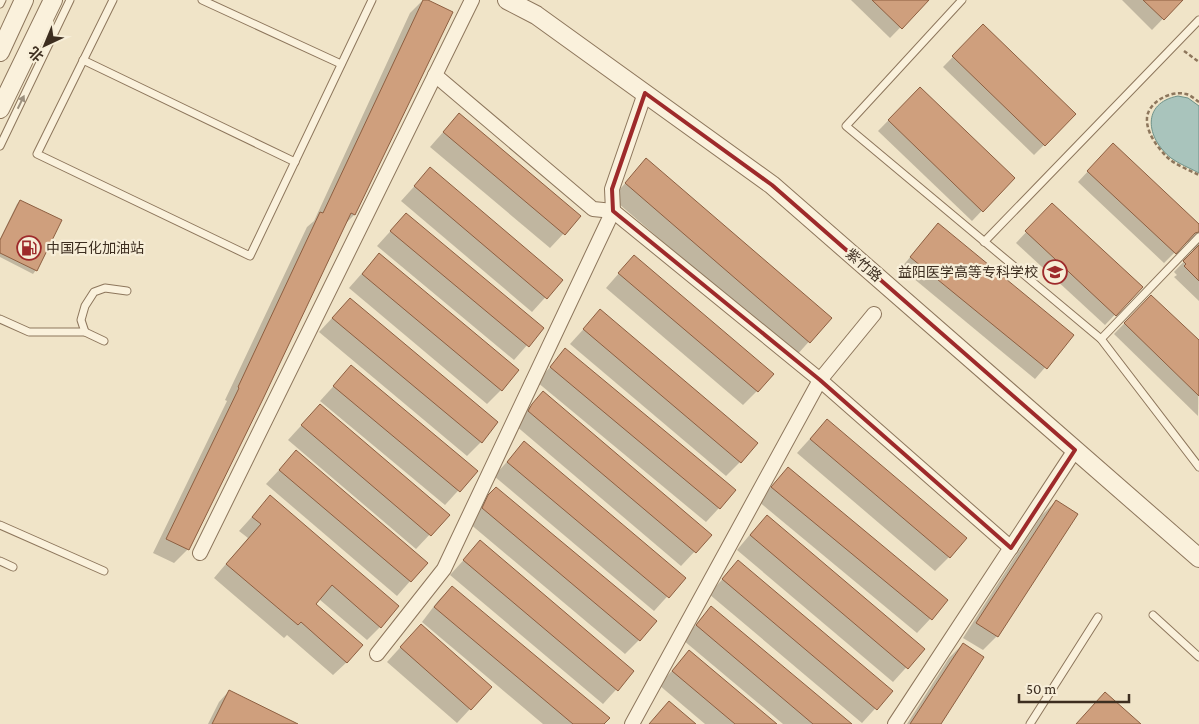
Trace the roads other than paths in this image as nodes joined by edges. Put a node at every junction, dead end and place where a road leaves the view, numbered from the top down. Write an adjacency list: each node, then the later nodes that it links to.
1 (2, 0): 11 (lane)
2 (24, 0): 13 (street)
3 (53, 0): 18 (street)
4 (70, 0): 19 (lane, one-way to 4)
5 (113, 0): 14 (lane)
6 (202, 0): 15 (lane)
7 (372, 0): 15 (lane)
8 (472, 0): 16 (street)
9 (507, 0): 17 (street, 紫竹路)
10 (962, 0): 23 (lane)
11 (0, 4)
12 (1199, 20): 23 (lane)
13 (0, 52)
14 (83, 60): 20 (lane); 20 (lane)
15 (342, 64): 20 (lane)
16 (435, 75): 21 (street); 35 (street)
17 (645, 93): 21 (street); 31 (street, 紫竹路)
18 (0, 109)
19 (0, 146)
20 (295, 162)
21 (613, 211): 30 (street); 42 (street)
22 (1199, 237): 28 (lane)
23 (984, 242): 28 (lane)
24 (127, 291): 27 (lane)
25 (874, 314): 30 (street)
26 (0, 319): 27 (lane)
27 (85, 332): 29 (lane)
28 (1101, 339): 32 (lane)
29 (104, 341)
30 (820, 380): 34 (street); 44 (street)
31 (1075, 450): 34 (street); 36 (street, 紫竹路)
32 (1199, 467)
33 (0, 525): 39 (lane)
34 (1011, 548): 45 (street)
35 (200, 554)
36 (1199, 558)
37 (0, 561): 38 (lane)
38 (13, 567)
39 (104, 571)
40 (1153, 615): 43 (lane)
41 (1098, 617): 46 (lane)
42 (377, 654)
43 (1199, 657)
44 (632, 724)
45 (895, 724)
46 (1030, 724)

